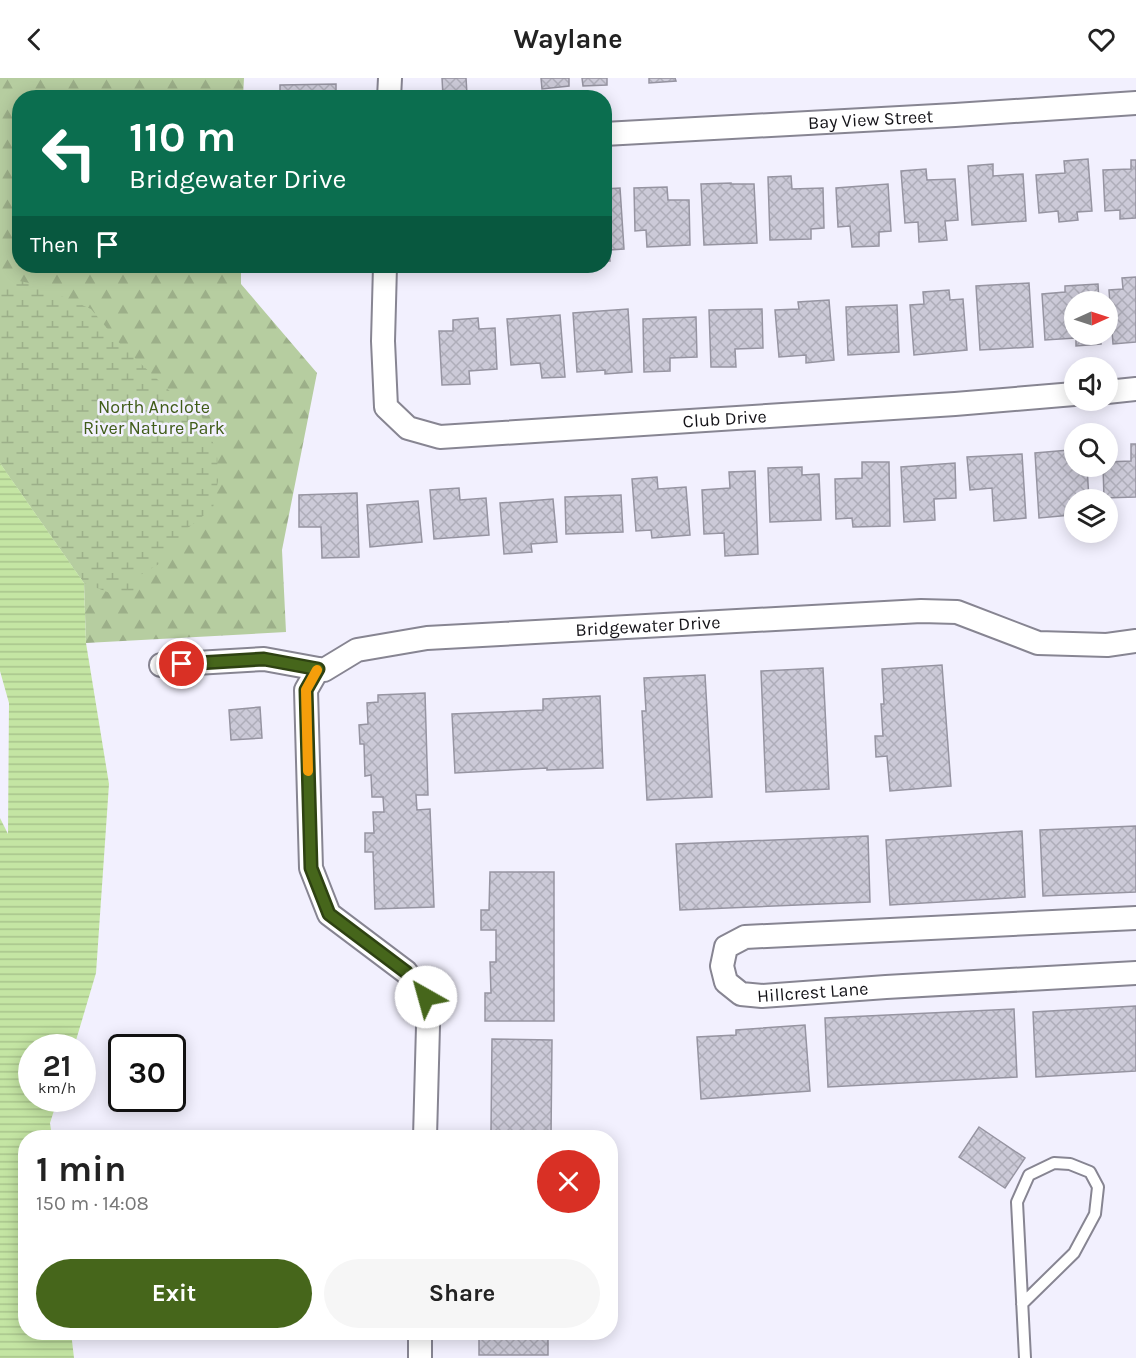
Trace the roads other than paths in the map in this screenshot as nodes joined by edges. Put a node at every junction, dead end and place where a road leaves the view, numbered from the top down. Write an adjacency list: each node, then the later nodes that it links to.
1 (1136, 103): 2 (street, Bay View Street)
2 (612, 134)
3 (385, 273): 6 (street, Club Drive)
4 (1136, 389): 5 (street)
5 (1118, 391)
6 (1064, 395)
7 (1136, 641): 9 (street, Bridgewater Drive)
8 (161, 665): 9 (street)
9 (318, 669): 12 (street)
10 (1136, 918): 11 (street, Hillcrest Lane)
11 (1136, 973)
12 (425, 1130)
13 (1022, 1304): 13 (lane); 16 (lane)
14 (420, 1340): 15 (street)
15 (420, 1358)
16 (1025, 1358)

